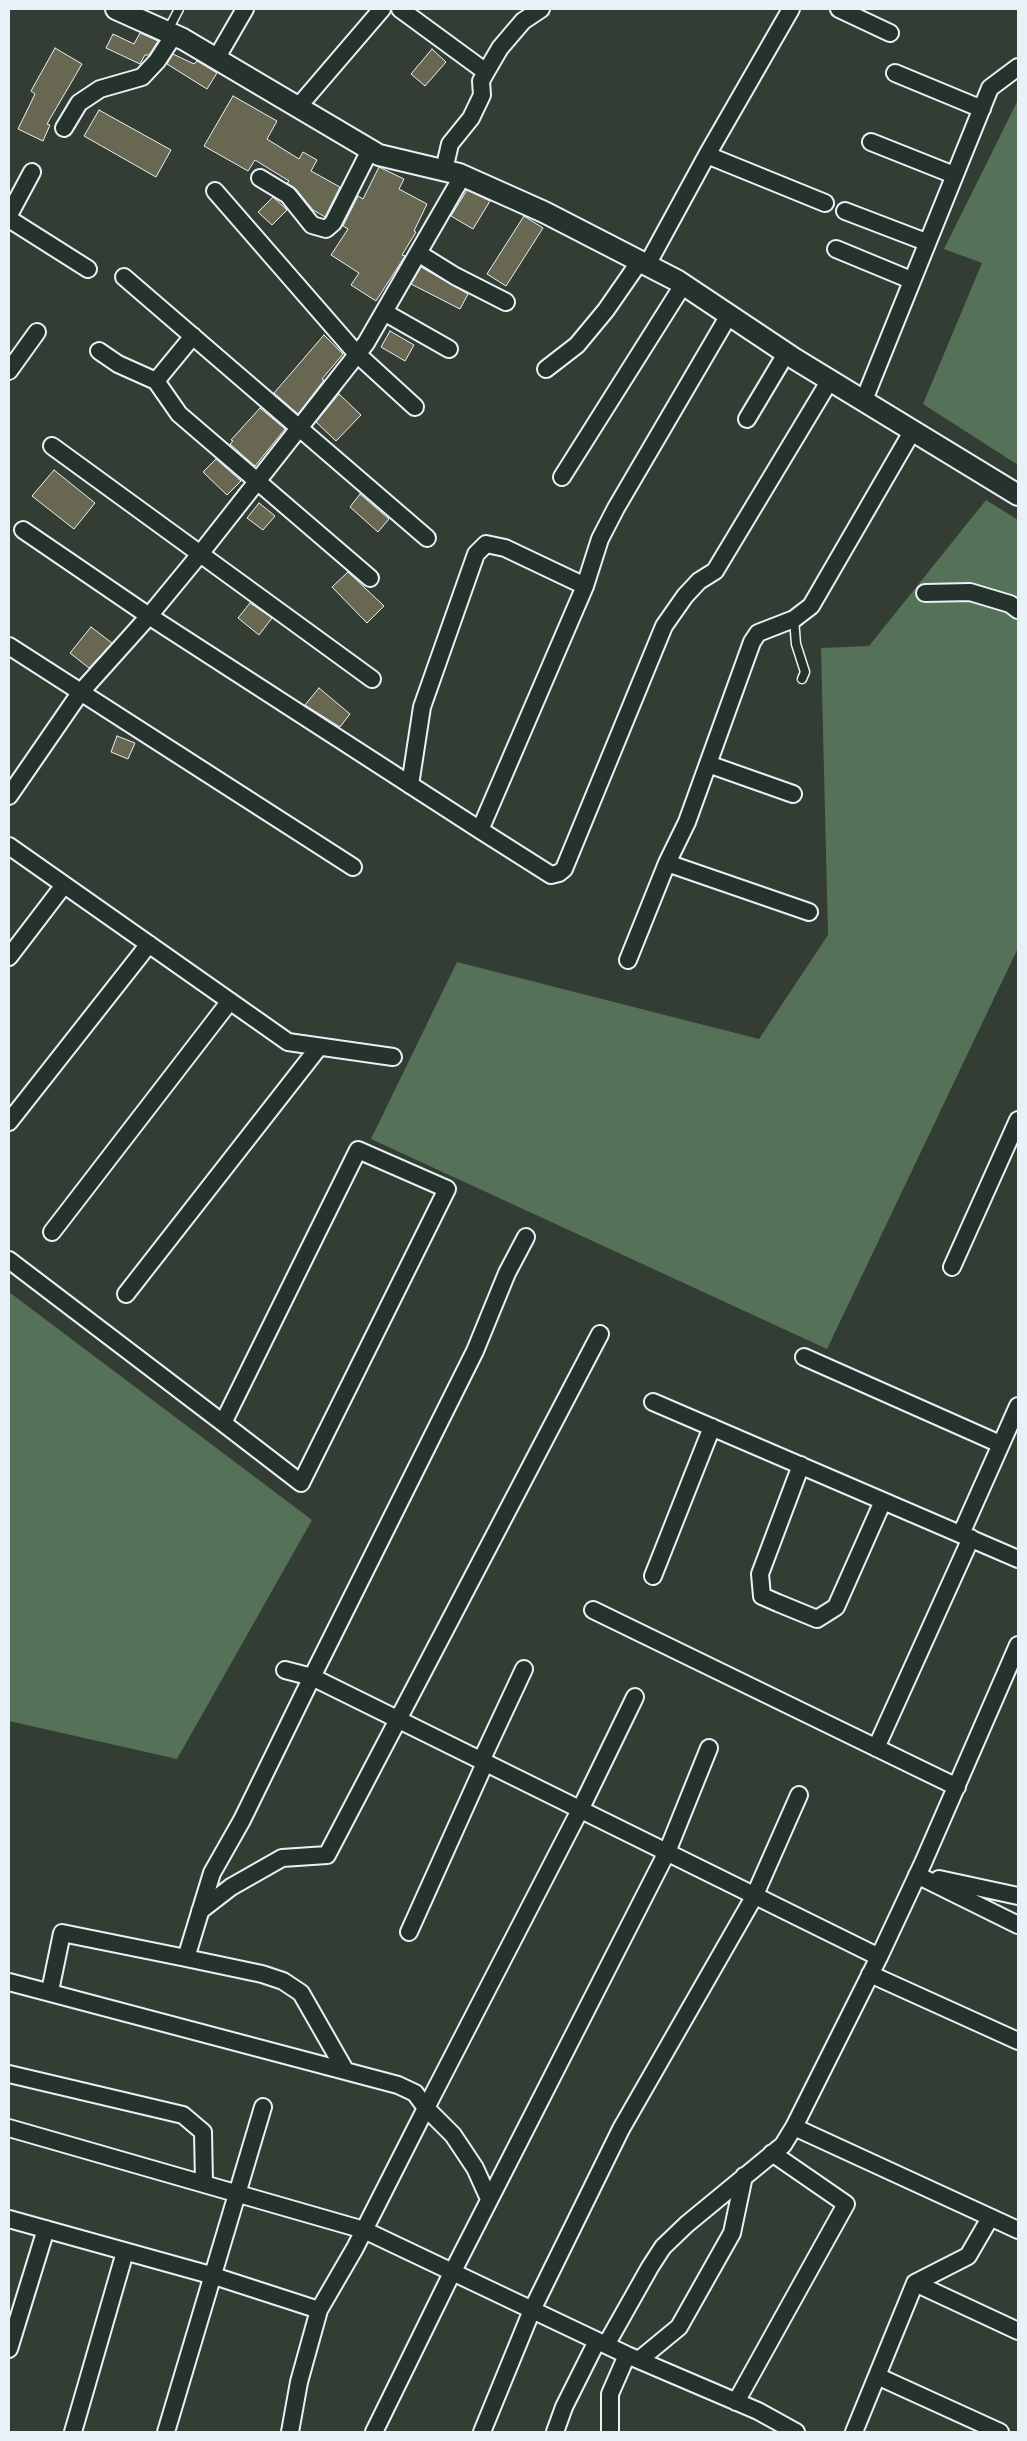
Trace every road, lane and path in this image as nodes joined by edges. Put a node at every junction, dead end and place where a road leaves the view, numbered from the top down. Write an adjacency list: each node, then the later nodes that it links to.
1 (116, 9): 9 (street)
2 (178, 9): 9 (lane)
3 (245, 9): 11 (street)
4 (382, 9): 15 (street)
5 (400, 9): 13 (street)
6 (541, 9): 13 (street)
7 (790, 9): 20 (street)
8 (839, 9): 10 (street)
9 (171, 33): 11 (street); 17 (street)
10 (890, 33)
11 (216, 59): 15 (street)
12 (1018, 67): 16 (street)
13 (486, 72): 21 (street)
14 (896, 73): 16 (street)
15 (298, 107): 19 (street)
16 (982, 109): 23 (street)
17 (64, 128)
18 (871, 142): 23 (street)
19 (370, 150): 21 (street); 25 (street)
20 (707, 155): 27 (street); 33 (street)
21 (444, 170): 24 (street)
22 (32, 172): 29 (street)
23 (954, 175): 30 (street)
24 (463, 176): 32 (street); 33 (street)
25 (260, 178)
26 (215, 191): 46 (street)
27 (825, 203)
28 (845, 211): 30 (street)
29 (9, 217): 34 (street)
30 (926, 242): 36 (street)
31 (836, 250): 36 (street)
32 (418, 253): 38 (street); 39 (street)
33 (643, 263): 37 (street); 47 (street)
34 (88, 269)
35 (124, 277): 42 (street)
36 (911, 280): 51 (street)
37 (683, 285): 40 (street); 57 (street)
38 (506, 302)
39 (384, 312): 43 (street); 46 (street)
40 (729, 315): 45 (street); 64 (street)
41 (37, 332): 48 (street)
42 (194, 336): 50 (street); 54 (street)
43 (449, 349)
44 (100, 351): 50 (street)
45 (787, 352): 49 (street); 53 (street)
46 (356, 354): 52 (street); 54 (street)
47 (546, 369)
48 (9, 372)
49 (830, 380): 51 (street); 77 (street)
50 (156, 381): 58 (street)
51 (864, 400): 55 (street)
52 (415, 407)
53 (747, 419)
54 (301, 428): 58 (street); 61 (street)
55 (914, 430): 59 (street); 68 (street)
56 (52, 446): 62 (street)
57 (562, 477)
58 (258, 482): 62 (street); 63 (street)
59 (1018, 495)
60 (22, 530): 67 (street)
61 (427, 538)
62 (200, 554): 67 (street); 70 (street)
63 (370, 578)
64 (585, 586): 74 (street); 77 (street)
65 (926, 593): 66 (street)
66 (1018, 610)
67 (149, 616): 72 (street); 74 (street)
68 (794, 619): 71 (lane); 73 (street)
69 (9, 646): 72 (street)
70 (372, 679)
71 (802, 679)
72 (80, 693): 76 (street); 80 (street)
73 (708, 764): 75 (street); 79 (street)
74 (410, 785): 77 (street)
75 (793, 794)
76 (9, 796)
77 (480, 830)
78 (9, 846): 81 (street)
79 (666, 863): 82 (street); 85 (street)
80 (352, 867)
81 (64, 885): 83 (street); 84 (street)
82 (809, 912)
83 (149, 944): 86 (street); 90 (street)
84 (9, 957)
85 (628, 960)
86 (230, 1001): 87 (street); 91 (street)
87 (319, 1047): 88 (street); 95 (street)
88 (393, 1057)
89 (1018, 1120): 94 (street)
90 (9, 1122)
91 (52, 1232)
92 (526, 1237): 112 (street)
93 (9, 1260): 100 (street)
94 (952, 1267)
95 (126, 1294)
96 (600, 1334): 114 (street)
97 (804, 1357): 102 (street)
98 (653, 1402): 101 (street)
99 (1018, 1406): 102 (street)
100 (223, 1423): 100 (street)
101 (712, 1427): 103 (street); 107 (street)
102 (1000, 1444): 105 (street)
103 (800, 1465): 104 (street); 104 (street)
104 (883, 1501): 105 (street)
105 (966, 1536): 106 (street); 116 (street)
106 (1018, 1559)
107 (653, 1576)
108 (593, 1610): 116 (street)
109 (1018, 1645): 118 (street)
110 (524, 1669): 117 (street)
111 (285, 1670): 112 (street)
112 (312, 1677): 114 (street); 125 (street)
113 (635, 1697): 120 (street)
114 (398, 1720): 117 (street); 125 (street)
115 (709, 1748): 121 (street)
116 (876, 1748): 118 (street)
117 (483, 1762): 120 (street); 127 (street)
118 (957, 1786): 122 (street)
119 (799, 1795): 124 (street)
120 (580, 1810): 121 (street); 137 (street)
121 (666, 1852): 124 (street); 144 (street)
122 (918, 1875): 123 (street); 126 (street); 128 (street)
123 (1018, 1896)
124 (754, 1897): 128 (street); 155 (street)
125 (200, 1911): 129 (street)
126 (1018, 1925)
127 (408, 1932)
128 (879, 1957): 130 (street)
129 (186, 1958): 132 (street); 134 (street)
130 (870, 1974): 133 (street); 138 (street)
131 (9, 1982): 132 (street)
132 (50, 1992): 134 (street)
133 (1018, 2041)
134 (345, 2070): 137 (street)
135 (9, 2074): 142 (street)
136 (263, 2107): 143 (street)
137 (426, 2108): 144 (street); 148 (street)
138 (794, 2127): 140 (street); 145 (street)
139 (9, 2128): 142 (street)
140 (772, 2153): 141 (street); 161 (street)
141 (744, 2176): 157 (street); 159 (street)
142 (204, 2182): 143 (street)
143 (236, 2193): 148 (street); 152 (street)
144 (489, 2199): 151 (street)
145 (990, 2218): 149 (street); 153 (street)
146 (9, 2219): 147 (street)
147 (46, 2229): 150 (street); 158 (street)
148 (364, 2230): 151 (street); 154 (street)
149 (1018, 2230)
150 (125, 2252): 152 (street); 162 (street)
151 (452, 2273): 155 (street); 165 (street)
152 (214, 2276): 154 (street); 163 (street)
153 (915, 2283): 156 (street); 160 (street)
154 (319, 2310): 164 (street)
155 (532, 2310): 157 (street); 166 (street)
156 (1018, 2331)
157 (601, 2343): 159 (street); 167 (street)
158 (9, 2349)
159 (633, 2358): 161 (street); 168 (street)
160 (877, 2376): 170 (street); 171 (street)
161 (736, 2402): 169 (street)
162 (73, 2432)
163 (166, 2432)
164 (290, 2432)
165 (374, 2432)
166 (482, 2432)
167 (555, 2432)
168 (610, 2432)
169 (796, 2432)
170 (854, 2432)
171 (1000, 2432)

